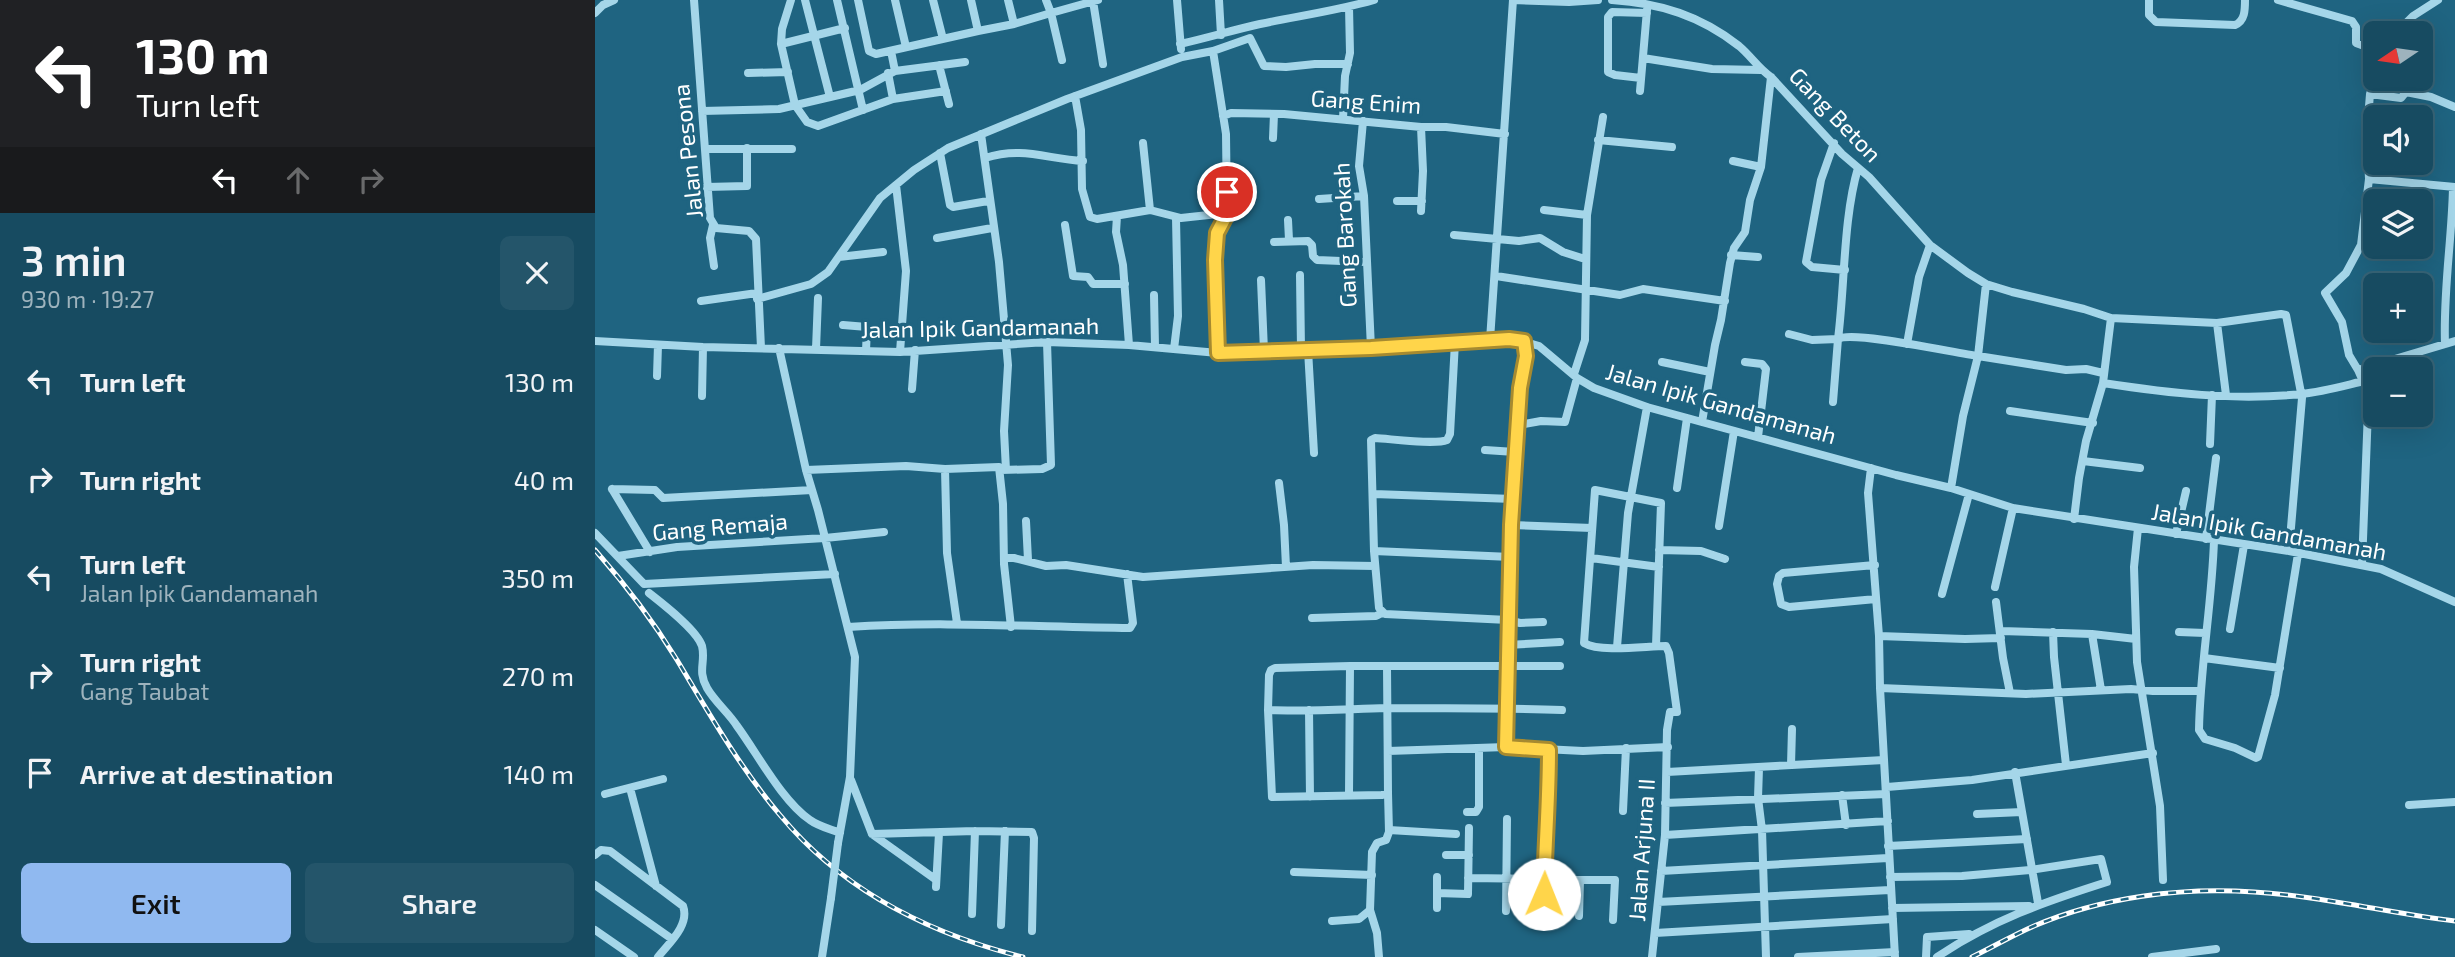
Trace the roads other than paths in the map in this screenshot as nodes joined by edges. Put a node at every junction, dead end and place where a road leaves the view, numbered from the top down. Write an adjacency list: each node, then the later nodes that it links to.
1 (614, 0): 25 (street)
2 (694, 0): 65 (street, Jalan Pesona)
3 (791, 0): 35 (street)
4 (805, 0): 32 (street)
5 (837, 0): 30 (street)
6 (858, 0): 39 (street)
7 (895, 0): 37 (street)
8 (933, 0): 34 (street)
9 (971, 0): 31 (street)
10 (1008, 0): 29 (street)
11 (1046, 0): 26 (street)
12 (1177, 0): 38 (street)
13 (1219, 0): 33 (street)
14 (1374, 0): 27 (street)
15 (1513, 0): 16 (street); 73 (street)
16 (1598, 0)
17 (1612, 0): 24 (street, Gang Beton)
18 (2149, 0): 19 (street)
19 (2245, 0)
20 (2278, 0): 36 (street)
21 (2438, 0): 28 (street)
22 (1095, 1): 23 (street); 44 (street)
23 (1082, 2): 26 (street)
24 (1647, 8): 41 (street); 47 (street, Gang Beton); 52 (street)
25 (595, 13)
26 (1051, 13): 29 (street); 42 (street)
27 (1349, 13): 33 (street); 45 (street)
28 (2408, 21)
29 (1014, 24): 31 (street)
30 (845, 28): 32 (street); 53 (street)
31 (978, 31): 34 (street)
32 (815, 35): 35 (street); 59 (street)
33 (1221, 35): 38 (street)
34 (943, 39): 37 (street)
35 (782, 44): 48 (street)
36 (2363, 46)
37 (906, 47): 39 (street)
38 (1181, 50): 40 (street); 58 (street)
39 (891, 51): 49 (street)
40 (1213, 51): 45 (street); 67 (street)
41 (1643, 58): 47 (street); 52 (street)
42 (1062, 60)
43 (965, 62): 46 (street)
44 (1103, 64)
45 (1347, 64): 69 (street)
46 (939, 65): 49 (street); 54 (street)
47 (1761, 70): 51 (street, Gang Beton)
48 (788, 72): 50 (street); 62 (street)
49 (892, 72): 53 (street); 60 (street)
50 (748, 73)
51 (1771, 76): 77 (street, Gang Beton); 86 (street)
52 (1641, 78): 55 (street)
53 (860, 90): 59 (street); 64 (street)
54 (946, 90): 60 (street); 61 (street)
55 (1640, 91)
56 (2376, 91): 57 (street)
57 (2376, 94): 63 (street); 88 (street)
58 (1075, 96): 72 (street); 84 (street)
59 (830, 97): 62 (street)
60 (893, 99): 64 (street)
61 (950, 104)
62 (795, 105): 64 (street); 65 (street)
63 (2455, 107)
64 (863, 110)
65 (702, 111): 80 (street, Jalan Pesona)
66 (1275, 114): 67 (street, Gang Enim); 69 (street, Gang Enim); 74 (street)
67 (1223, 116): 100 (street)
68 (1603, 117): 75 (street)
69 (1343, 119): 70 (street, Gang Enim)
70 (1363, 121): 71 (street, Gang Enim); 92 (street, Gang Barokah)
71 (1421, 127): 73 (street, Gang Enim); 96 (street)
72 (981, 134): 82 (street); 83 (street)
73 (1506, 134): 110 (street)
74 (1273, 138)
75 (1598, 140): 78 (street); 101 (street)
76 (1143, 143): 97 (street)
77 (1834, 143): 87 (street, Gang Beton); 121 (street)
78 (1672, 147)
79 (747, 148): 80 (street); 81 (street); 90 (street)
80 (705, 149): 90 (street, Jalan Pesona)
81 (792, 149)
82 (940, 153): 89 (street); 94 (street)
83 (985, 158): 84 (street); 94 (street)
84 (1083, 161): 102 (street)
85 (1733, 161): 86 (street)
86 (1761, 167): 115 (street)
87 (1858, 168): 113 (street, Gang Beton); 121 (street)
88 (2373, 179): 91 (street); 167 (street)
89 (896, 185): 116 (street); 162 (street)
90 (706, 187): 105 (street, Jalan Pesona)
91 (2454, 187): 129 (street)
92 (1364, 196): 93 (street); 119 (street, Gang Barokah)
93 (1319, 199)
94 (988, 201): 107 (street)
95 (1397, 201): 96 (street)
96 (1422, 201): 99 (street)
97 (1150, 210): 102 (street); 103 (street)
98 (1544, 210): 101 (street)
99 (1421, 211)
100 (1227, 214): 103 (street); 163 (street)
101 (1587, 215): 118 (street)
102 (1117, 216): 126 (street)
103 (1176, 218): 157 (street)
104 (1289, 220): 111 (street)
105 (713, 225): 120 (street); 131 (street, Jalan Pesona)
106 (1065, 225): 126 (street)
107 (992, 228): 109 (street); 149 (street)
108 (1454, 235): 110 (street)
109 (937, 238)
110 (1498, 239): 118 (street); 123 (street)
111 (1289, 240): 112 (street); 119 (street)
112 (1275, 242)
113 (1930, 245): 125 (street, Gang Beton); 146 (street)
114 (883, 252): 116 (street)
115 (1731, 255): 117 (street); 133 (street)
116 (839, 257): 131 (street)
117 (1758, 257)
118 (1585, 259): 128 (street)
119 (1365, 262): 155 (street, Gang Barokah)
120 (714, 266)
121 (1845, 270): 139 (street)
122 (1300, 275): 159 (street)
123 (1496, 276): 128 (street); 140 (street)
124 (1261, 280): 161 (street)
125 (1986, 284): 135 (street, Gang Beton); 164 (street)
126 (1125, 285): 150 (street)
127 (2455, 289): 129 (street)
128 (1585, 290): 133 (street); 170 (street)
129 (2445, 290): 147 (street)
130 (1154, 295): 152 (street)
131 (757, 296): 134 (street); 153 (street, Jalan Pesona)
132 (818, 298): 156 (street)
133 (1725, 300): 168 (street)
134 (701, 301)
135 (2111, 318): 136 (street, Gang Beton); 171 (street)
136 (2217, 323): 175 (street, Gang Beton); 177 (street)
137 (843, 326): 160 (street)
138 (1789, 334): 139 (street)
139 (1838, 339): 146 (street); 179 (street)
140 (1490, 340): 142 (street, Jalan Ipik Gandamanah); 145 (street, Jalan Ipik Gandamanah)
141 (595, 341): 148 (street, Jalan Ipik Gandamanah)
142 (1524, 341): 170 (street, Jalan Ipik Gandamanah); 183 (street)
143 (2455, 341): 147 (street)
144 (1047, 342): 149 (street, Jalan Ipik Gandamanah); 150 (street, Jalan Ipik Gandamanah); 199 (street)
145 (1455, 342): 155 (street, Jalan Ipik Gandamanah); 205 (street)
146 (1907, 344): 164 (street)
147 (2445, 344): 167 (street)
148 (658, 345): 151 (street, Jalan Ipik Gandamanah); 169 (street)
149 (1005, 345): 158 (street, Jalan Ipik Gandamanah); 199 (street)
150 (1129, 345): 152 (street, Jalan Ipik Gandamanah)
151 (703, 347): 153 (street, Jalan Ipik Gandamanah); 178 (street)
152 (1155, 347): 157 (street, Jalan Ipik Gandamanah)
153 (761, 348): 154 (street, Jalan Ipik Gandamanah)
154 (779, 348): 156 (street, Jalan Ipik Gandamanah); 198 (street)
155 (1371, 348): 159 (street, Jalan Ipik Gandamanah)
156 (816, 349): 160 (street, Jalan Ipik Gandamanah)
157 (1174, 349): 163 (street, Jalan Ipik Gandamanah)
158 (915, 350): 162 (street, Jalan Ipik Gandamanah); 174 (street)
159 (1304, 350): 161 (street, Jalan Ipik Gandamanah); 192 (street)
160 (866, 351): 162 (street, Jalan Ipik Gandamanah)
161 (1264, 351): 163 (street, Jalan Ipik Gandamanah)
162 (900, 352)
163 (1218, 353)
164 (1978, 356): 171 (street); 202 (street)
165 (1663, 362): 168 (street)
166 (1745, 362): 188 (street)
167 (2358, 370): 172 (street)
168 (1710, 372): 184 (street)
169 (657, 376)
170 (1575, 376): 180 (street, Jalan Ipik Gandamanah); 183 (street)
171 (2103, 378): 176 (street); 185 (street)
172 (2363, 378)
173 (2363, 380): 175 (street)
174 (912, 389)
175 (2302, 394): 177 (street); 225 (street)
176 (2212, 395): 177 (street); 189 (street)
177 (2226, 395)
178 (702, 396)
179 (1833, 402)
180 (1647, 407): 182 (street, Jalan Ipik Gandamanah); 207 (street)
181 (2010, 411): 185 (street)
182 (1687, 418): 184 (street, Jalan Ipik Gandamanah); 201 (street)
183 (1518, 421): 191 (street)
184 (1702, 422): 187 (street, Jalan Ipik Gandamanah)
185 (2093, 423): 194 (street)
186 (2368, 427): 234 (street)
187 (1734, 431): 188 (street, Jalan Ipik Gandamanah); 213 (street)
188 (1758, 437): 195 (street, Jalan Ipik Gandamanah)
189 (2210, 444)
190 (1485, 450): 191 (street)
191 (1515, 452): 208 (street)
192 (1314, 453)
193 (2216, 458): 220 (street)
194 (2083, 461): 196 (street); 210 (street)
195 (1871, 468): 202 (street, Jalan Ipik Gandamanah); 233 (street)
196 (2140, 468)
197 (945, 469): 198 (street); 199 (street); 250 (street)
198 (806, 470): 203 (street)
199 (1004, 470): 228 (street)
200 (1279, 483): 236 (street)
201 (1677, 488)
202 (1951, 488): 206 (street, Jalan Ipik Gandamanah)
203 (812, 491): 219 (street); 224 (street)
204 (2186, 491): 218 (street)
205 (1374, 494): 208 (street); 223 (street)
206 (1969, 494): 209 (street, Jalan Ipik Gandamanah); 242 (street)
207 (1631, 498): 214 (street); 222 (street); 232 (street)
208 (1513, 499): 212 (street)
209 (2013, 509): 210 (street, Jalan Ipik Gandamanah); 240 (street)
210 (2074, 519): 215 (street, Jalan Ipik Gandamanah)
211 (1026, 521): 231 (street)
212 (1511, 525): 214 (street); 227 (street)
213 (1719, 526)
214 (1592, 528): 229 (street)
215 (2138, 528): 218 (street, Jalan Ipik Gandamanah); 260 (street)
216 (884, 532): 219 (street, Gang Remaja)
217 (595, 533): 226 (street)
218 (2176, 534): 220 (street, Jalan Ipik Gandamanah)
219 (825, 538): 224 (street, Gang Remaja); 238 (street)
220 (2210, 540): 221 (street, Jalan Ipik Gandamanah); 256 (street)
221 (2244, 545): 225 (street, Jalan Ipik Gandamanah); 253 (street)
222 (1659, 550): 230 (street); 237 (street)
223 (1374, 551): 227 (street); 235 (street)
224 (650, 552): 226 (street, Gang Remaja)
225 (2293, 552): 234 (street, Jalan Ipik Gandamanah); 270 (street)
226 (618, 556): 238 (street)
227 (1511, 557): 248 (street)
228 (1004, 558): 231 (street); 251 (street)
229 (1591, 558): 232 (street); 264 (street)
230 (1725, 559)
231 (1028, 560): 239 (street)
232 (1623, 563): 237 (street); 264 (street)
233 (1875, 565): 243 (street); 243 (street)
234 (2362, 565): 245 (street, Jalan Ipik Gandamanah)
235 (1375, 566): 236 (street); 246 (street)
236 (1286, 567): 239 (street)
237 (1659, 567): 263 (street)
238 (835, 573): 252 (street)
239 (1127, 573): 251 (street)
240 (1995, 587)
241 (649, 593): 322 (street)
242 (1942, 593)
243 (1876, 599): 259 (street)
244 (1996, 602): 258 (street)
245 (2455, 602)
246 (1382, 613): 247 (street); 248 (street)
247 (1312, 618)
248 (1508, 620): 249 (street); 262 (street)
249 (1543, 622)
250 (957, 623): 251 (street); 252 (street)
251 (1011, 626)
252 (848, 627): 297 (street)
253 (2230, 629)
254 (2053, 632): 257 (street); 258 (street); 276 (street)
255 (2179, 632): 256 (street)
256 (2205, 633): 265 (street)
257 (2092, 634): 260 (street); 272 (street)
258 (2001, 635): 259 (street); 275 (street)
259 (1879, 636): 271 (street)
260 (2136, 639): 273 (street)
261 (1560, 642): 262 (street)
262 (1507, 645): 268 (street)
263 (1656, 646): 264 (street); 285 (street, Jalan Arjuna II)
264 (1617, 647)
265 (2204, 657): 270 (street); 274 (street)
266 (1350, 666): 267 (street); 279 (street); 280 (street)
267 (1387, 666): 268 (street); 277 (street)
268 (1507, 666): 269 (street); 278 (street)
269 (1560, 666)
270 (2280, 668): 274 (street)
271 (1880, 688): 275 (street); 291 (street)
272 (2101, 690): 273 (street); 276 (street)
273 (2143, 690): 274 (street); 290 (street)
274 (2201, 691)
275 (2010, 693): 276 (street)
276 (2059, 694): 293 (street)
277 (1387, 708): 278 (street); 279 (street); 289 (street)
278 (1507, 708): 282 (street); 284 (street)
279 (1350, 709): 281 (street); 303 (street)
280 (1268, 710): 281 (street); 305 (street)
281 (1309, 710): 305 (street)
282 (1562, 710)
283 (1791, 730): 292 (street)
284 (1506, 747): 286 (street); 288 (street)
285 (1668, 747): 287 (street); 295 (street, Jalan Arjuna II)
286 (1479, 748): 289 (street); 311 (street)
287 (1626, 748): 288 (street); 310 (street)
288 (1549, 750): 342 (street)
289 (1388, 751): 301 (street)
290 (2153, 753): 293 (street); 344 (street)
291 (1884, 760): 292 (street); 300 (street)
292 (1791, 765): 294 (street)
293 (2066, 765): 296 (street)
294 (1759, 768): 295 (street); 306 (street)
295 (1667, 772): 308 (street, Jalan Arjuna II)
296 (2015, 772): 300 (street); 312 (street)
297 (850, 777): 322 (street); 324 (street)
298 (663, 779): 299 (street)
299 (630, 788): 302 (street); 346 (street)
300 (1887, 791): 304 (street); 315 (street)
301 (1388, 793): 303 (street); 318 (street)
302 (605, 794)
303 (1349, 795): 305 (street)
304 (1842, 795): 306 (street); 316 (street)
305 (1310, 797)
306 (1758, 798): 308 (street); 319 (street)
307 (2455, 802): 309 (street)
308 (1665, 803): 326 (street, Jalan Arjuna II)
309 (2409, 805)
310 (1623, 811)
311 (1467, 812)
312 (2022, 812): 313 (street); 327 (street)
313 (1977, 814)
314 (1507, 819): 341 (street)
315 (1888, 821): 316 (street); 328 (street)
316 (1846, 825): 319 (street)
317 (1469, 828): 331 (street)
318 (1389, 830): 325 (street); 337 (street)
319 (1762, 830): 326 (street); 333 (street)
320 (975, 831): 321 (street); 323 (street); 357 (street)
321 (1005, 831): 362 (street); 365 (street)
322 (839, 833): 374 (street, bridge)
323 (939, 833): 324 (street); 324 (street)
324 (871, 834)
325 (1456, 834)
326 (1665, 835): 335 (street, Jalan Arjuna II)
327 (2027, 839): 328 (street); 334 (street)
328 (1888, 846): 332 (street)
329 (595, 855): 346 (street)
330 (1446, 855): 331 (street)
331 (1469, 855): 340 (street)
332 (1888, 858): 333 (street); 339 (street)
333 (1763, 865): 335 (street); 349 (street)
334 (2030, 870): 339 (street); 351 (street); 351 (street)
335 (1661, 871): 350 (street, Jalan Arjuna II)
336 (1294, 872): 337 (street)
337 (1372, 875): 355 (street)
338 (1437, 877): 348 (street)
339 (1889, 877): 347 (street)
340 (1468, 878): 341 (street); 348 (street)
341 (1506, 878): 342 (street); 356 (street)
342 (1544, 879): 343 (street); 354 (street)
343 (1580, 880): 358 (street); 360 (street)
344 (2163, 880)
345 (595, 885): 368 (street)
346 (656, 886): 368 (street)
347 (1890, 890): 349 (street); 353 (street)
348 (1437, 893): 352 (street)
349 (1764, 897): 350 (street); 363 (street)
350 (1658, 902): 366 (street, Jalan Arjuna II)
351 (2035, 905): 353 (street); 367 (street)
352 (1437, 908)
353 (1892, 908): 359 (street)
354 (1544, 909)
355 (1370, 910): 361 (street); 375 (street)
356 (1506, 911)
357 (972, 914)
358 (1579, 916)
359 (1892, 919): 363 (street); 370 (street)
360 (1613, 920)
361 (1332, 921)
362 (1001, 925)
363 (1765, 927): 366 (street); 377 (street)
364 (595, 930): 372 (street)
365 (1032, 931)
366 (1655, 933): 376 (street, Jalan Arjuna II)
367 (1971, 934): 379 (street); 380 (street)
368 (671, 939): 373 (street)
369 (2216, 949): 371 (street)
370 (1895, 955): 378 (street)
371 (2168, 956): 381 (street)
372 (634, 957)
373 (658, 957)
374 (822, 957)
375 (1380, 957)
376 (1652, 957)
377 (1766, 957)
378 (1798, 957)
379 (1926, 957)
380 (1937, 957)
381 (2152, 957)

